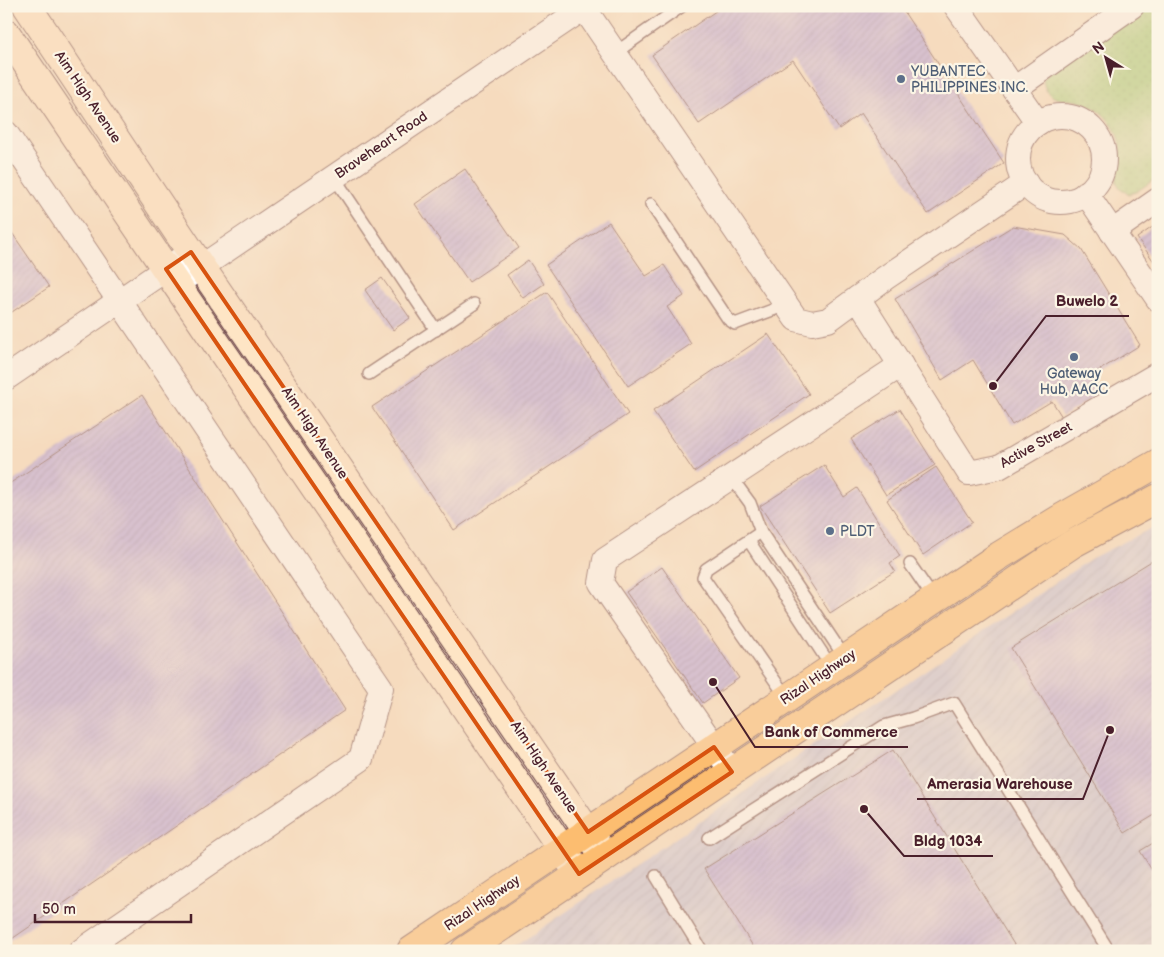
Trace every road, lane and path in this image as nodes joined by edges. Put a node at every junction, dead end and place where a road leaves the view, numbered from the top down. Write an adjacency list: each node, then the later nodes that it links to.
1 (27, 6): 17 (street, Aim High Avenue)
2 (682, 6): 7 (lane)
3 (956, 6): 8 (street)
4 (1132, 6): 8 (street)
5 (586, 7): 7 (street); 11 (street, Braveheart Road)
6 (6, 33): 18 (street)
7 (615, 53): 23 (street)
8 (1014, 89): 9 (street)
9 (1038, 123): 12 (street); 13 (street)
10 (6, 133): 21 (street)
11 (334, 177): 17 (street, Braveheart Road); 24 (lane)
12 (1026, 183): 13 (street); 19 (street)
13 (1086, 193): 16 (street)
14 (1158, 200): 16 (street)
15 (651, 204): 23 (lane)
16 (1112, 232): 20 (street)
17 (196, 259): 18 (street, Braveheart Road); 40 (street, Aim High Avenue)
18 (171, 277): 21 (street, Braveheart Road); 42 (street)
19 (858, 298): 23 (street); 25 (street)
20 (1158, 298)
21 (120, 300): 28 (street, Braveheart Road); 46 (street)
22 (474, 304): 24 (lane)
23 (786, 305)
24 (436, 330): 26 (lane)
25 (901, 365): 27 (street, Active Street); 30 (street)
26 (369, 374)
27 (1158, 374)
28 (6, 378)
29 (1158, 463): 35 (main road, Rizal Highway)
30 (731, 477): 32 (lane); 38 (street)
31 (1158, 498): 39 (main road)
32 (760, 532): 33 (lane); 36 (lane)
33 (749, 541): 36 (lane); 37 (lane)
34 (910, 564): 35 (lane)
35 (934, 599): 36 (main road, Rizal Highway)
36 (839, 663): 37 (main road, Rizal Highway)
37 (787, 698): 38 (main road, Rizal Highway)
38 (714, 747): 39 (street); 40 (main road, Rizal Highway)
39 (732, 772): 43 (main road)
40 (588, 832): 42 (main road, Rizal Highway); 43 (street, Aim High Avenue)
41 (709, 838): 50 (lane)
42 (562, 849): 44 (street); 47 (main road, Rizal Highway)
43 (605, 857): 44 (main road)
44 (579, 874): 48 (main road)
45 (656, 876): 49 (lane)
46 (81, 951)
47 (411, 951)
48 (465, 951)
49 (702, 951)
50 (1109, 951)

